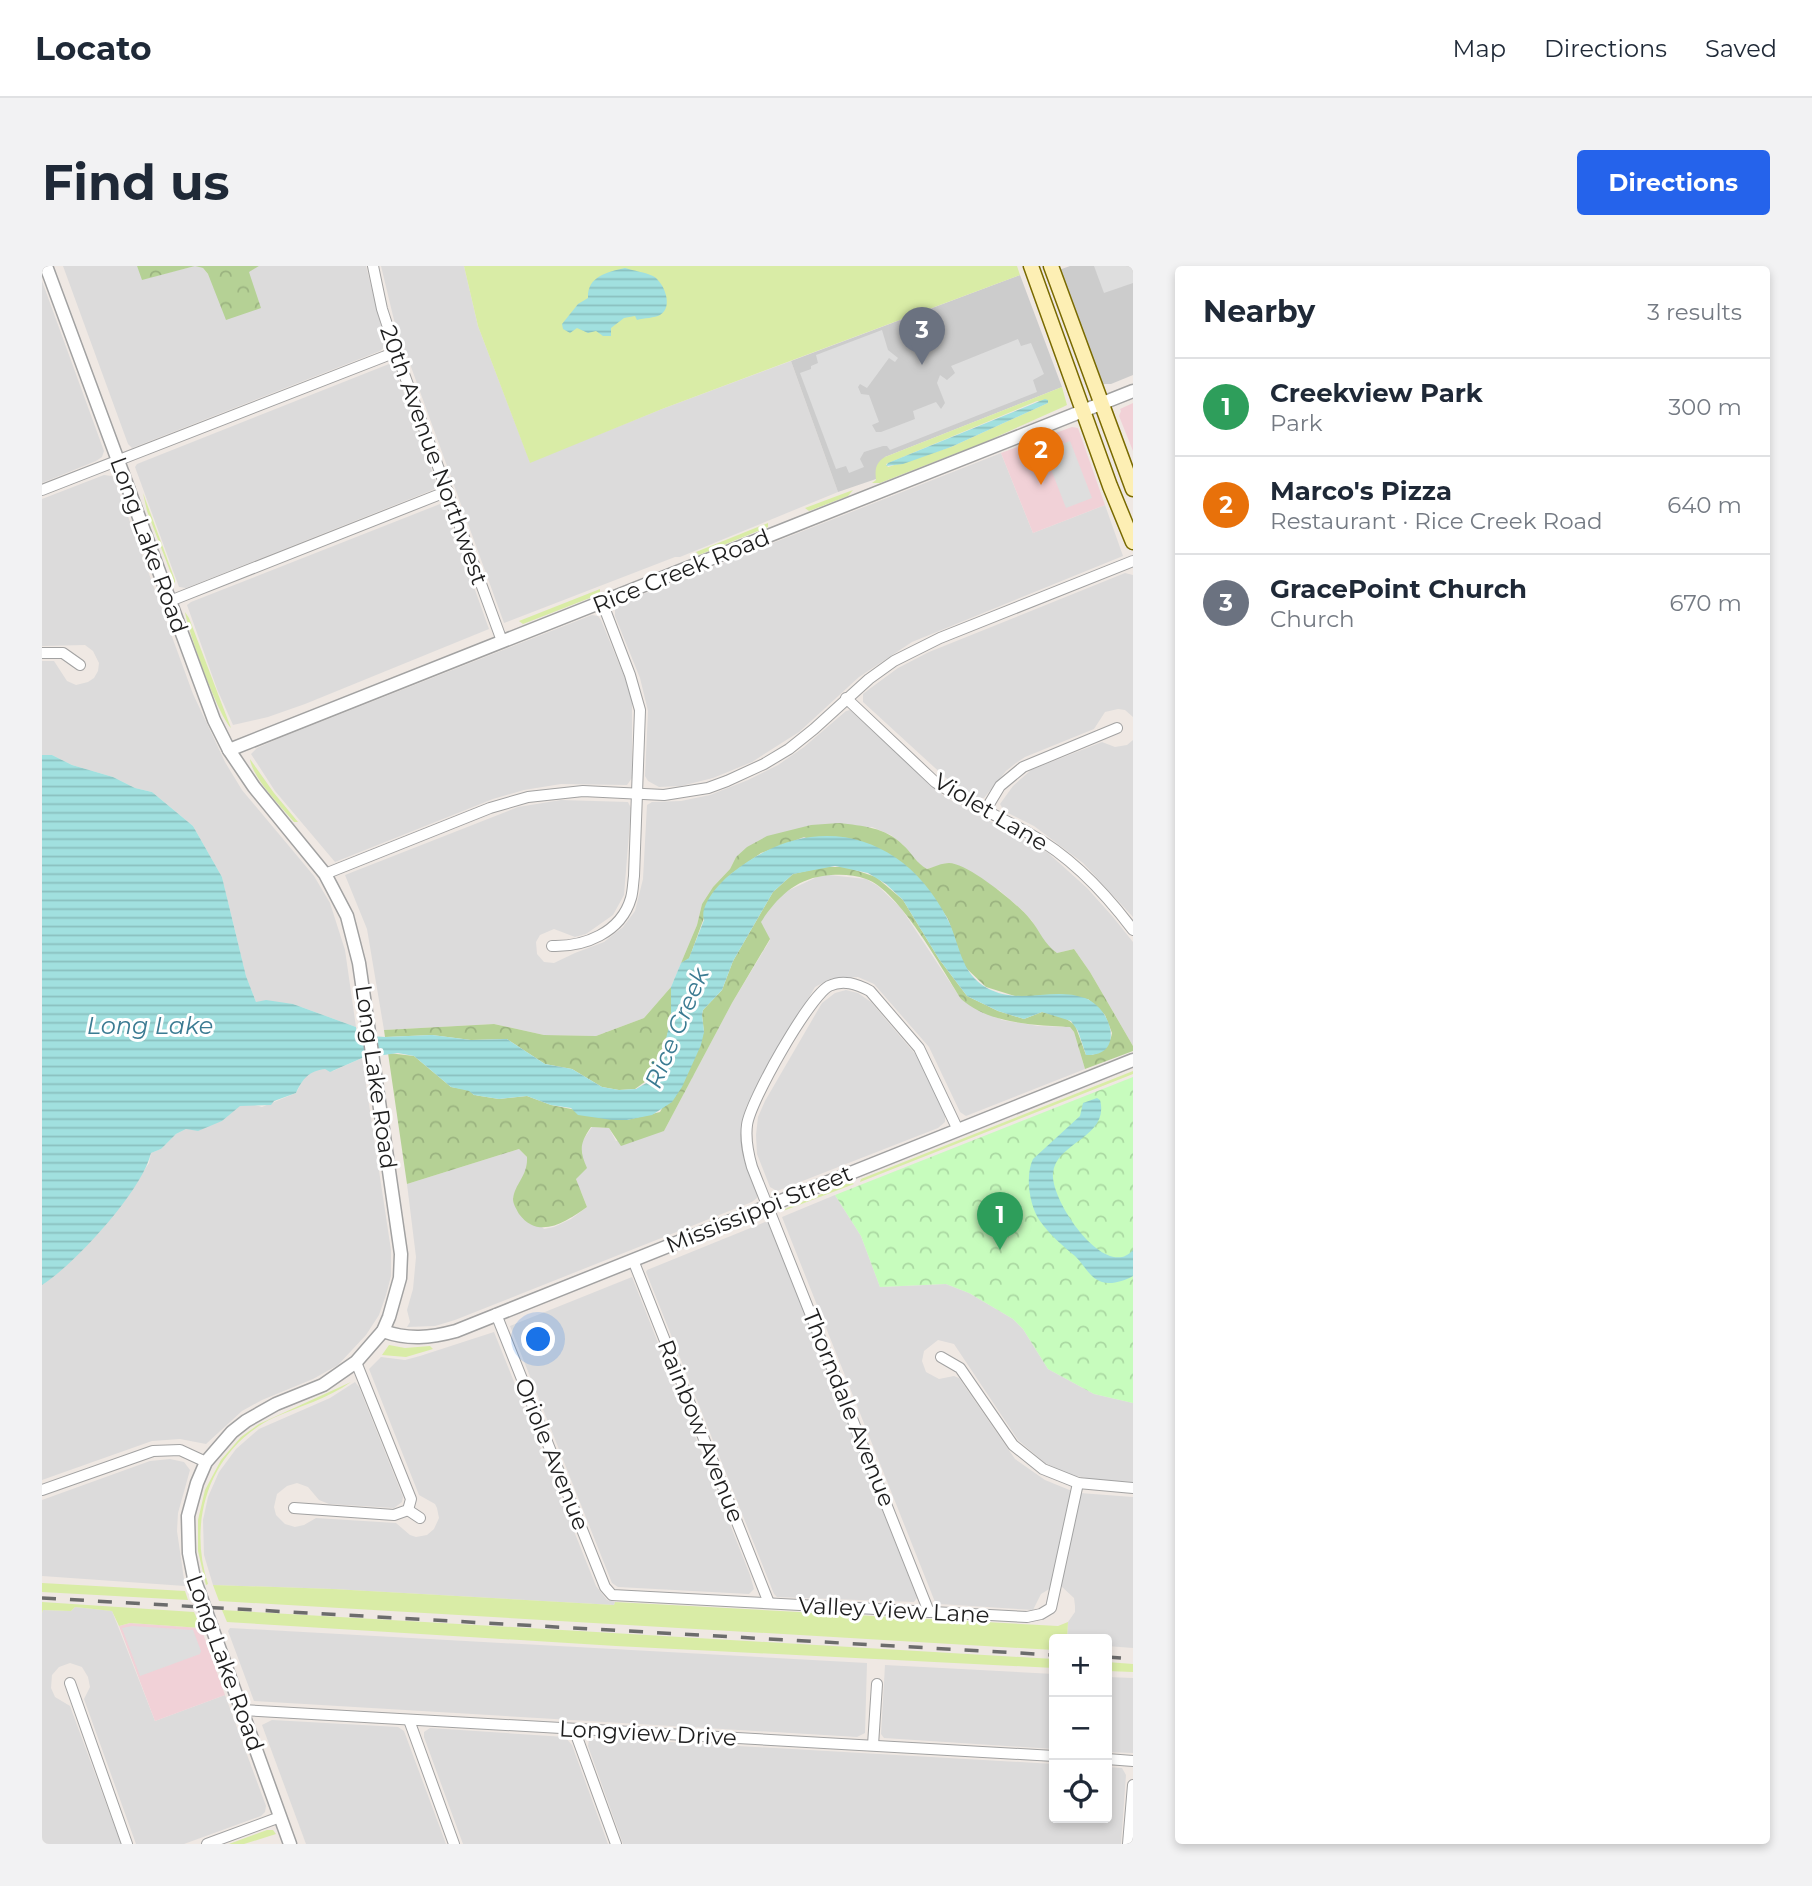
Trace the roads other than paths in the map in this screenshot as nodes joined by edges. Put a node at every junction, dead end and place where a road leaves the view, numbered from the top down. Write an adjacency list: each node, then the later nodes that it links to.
1 (46, 266): 9 (street, Long Lake Road)
2 (373, 266): 5 (street, 20th Avenue Northwest)
3 (1031, 266): 8 (main road)
4 (1051, 266): 7 (main road)
5 (396, 352): 9 (street); 12 (street, 20th Avenue Northwest)
6 (1133, 391): 7 (street, Rice Creek Road)
7 (1101, 404): 8 (street, Rice Creek Road); 10 (main road)
8 (1083, 411): 13 (main road); 16 (street, Rice Creek Road)
9 (119, 462): 11 (street); 15 (street, Long Lake Road)
10 (1133, 489)
11 (42, 490)
12 (447, 491): 15 (street); 17 (street, 20th Avenue Northwest)
13 (1133, 542)
14 (1133, 561): 20 (street)
15 (170, 601): 22 (street, Long Lake Road)
16 (602, 602): 17 (street, Rice Creek Road); 23 (street)
17 (502, 641): 22 (street, Rice Creek Road)
18 (42, 653): 19 (street)
19 (80, 665)
20 (846, 698): 23 (street); 24 (street, Violet Lane)
21 (1117, 728): 24 (street)
22 (229, 750): 25 (street, Long Lake Road)
23 (638, 793): 25 (street); 27 (street)
24 (985, 811): 26 (street, Violet Lane)
25 (326, 874): 33 (street, Long Lake Road)
26 (1133, 930)
27 (552, 946)
28 (1133, 1060): 29 (street, Mississippi Street)
29 (958, 1130): 30 (street, Mississippi Street); 30 (street, Thorndale Avenue)
30 (769, 1205): 31 (street, Mississippi Street); 45 (street, Thorndale Avenue)
31 (633, 1260): 32 (street, Mississippi Street); 44 (street, Rainbow Avenue)
32 (496, 1314): 33 (street, Mississippi Street); 43 (street, Oriole Avenue)
33 (383, 1331): 35 (street, Long Lake Road)
34 (941, 1357): 37 (street)
35 (356, 1362): 36 (street, Long Lake Road); 41 (street)
36 (206, 1462): 39 (street); 48 (street, Long Lake Road)
37 (1077, 1483): 38 (street); 45 (street, Valley View Lane)
38 (1133, 1489)
39 (42, 1490)
40 (294, 1508): 41 (street)
41 (408, 1510): 42 (street)
42 (420, 1518)
43 (608, 1593): 44 (street, Valley View Lane)
44 (769, 1603): 45 (street, Valley View Lane)
45 (929, 1612)
46 (70, 1683): 57 (street)
47 (877, 1684): 51 (street)
48 (242, 1710): 49 (street, Longview Drive); 56 (street, Long Lake Road)
49 (409, 1720): 50 (street, Longview Drive); 60 (street)
50 (574, 1729): 51 (street, Longview Drive); 61 (street)
51 (873, 1745): 52 (street, Longview Drive)
52 (1049, 1756)
53 (1112, 1759): 54 (street)
54 (1133, 1760)
55 (1133, 1785): 62 (street)
56 (280, 1817): 58 (street); 59 (street, Long Lake Road)
57 (127, 1844)
58 (207, 1844)
59 (290, 1844)
60 (454, 1844)
61 (616, 1844)
62 (1128, 1844)

